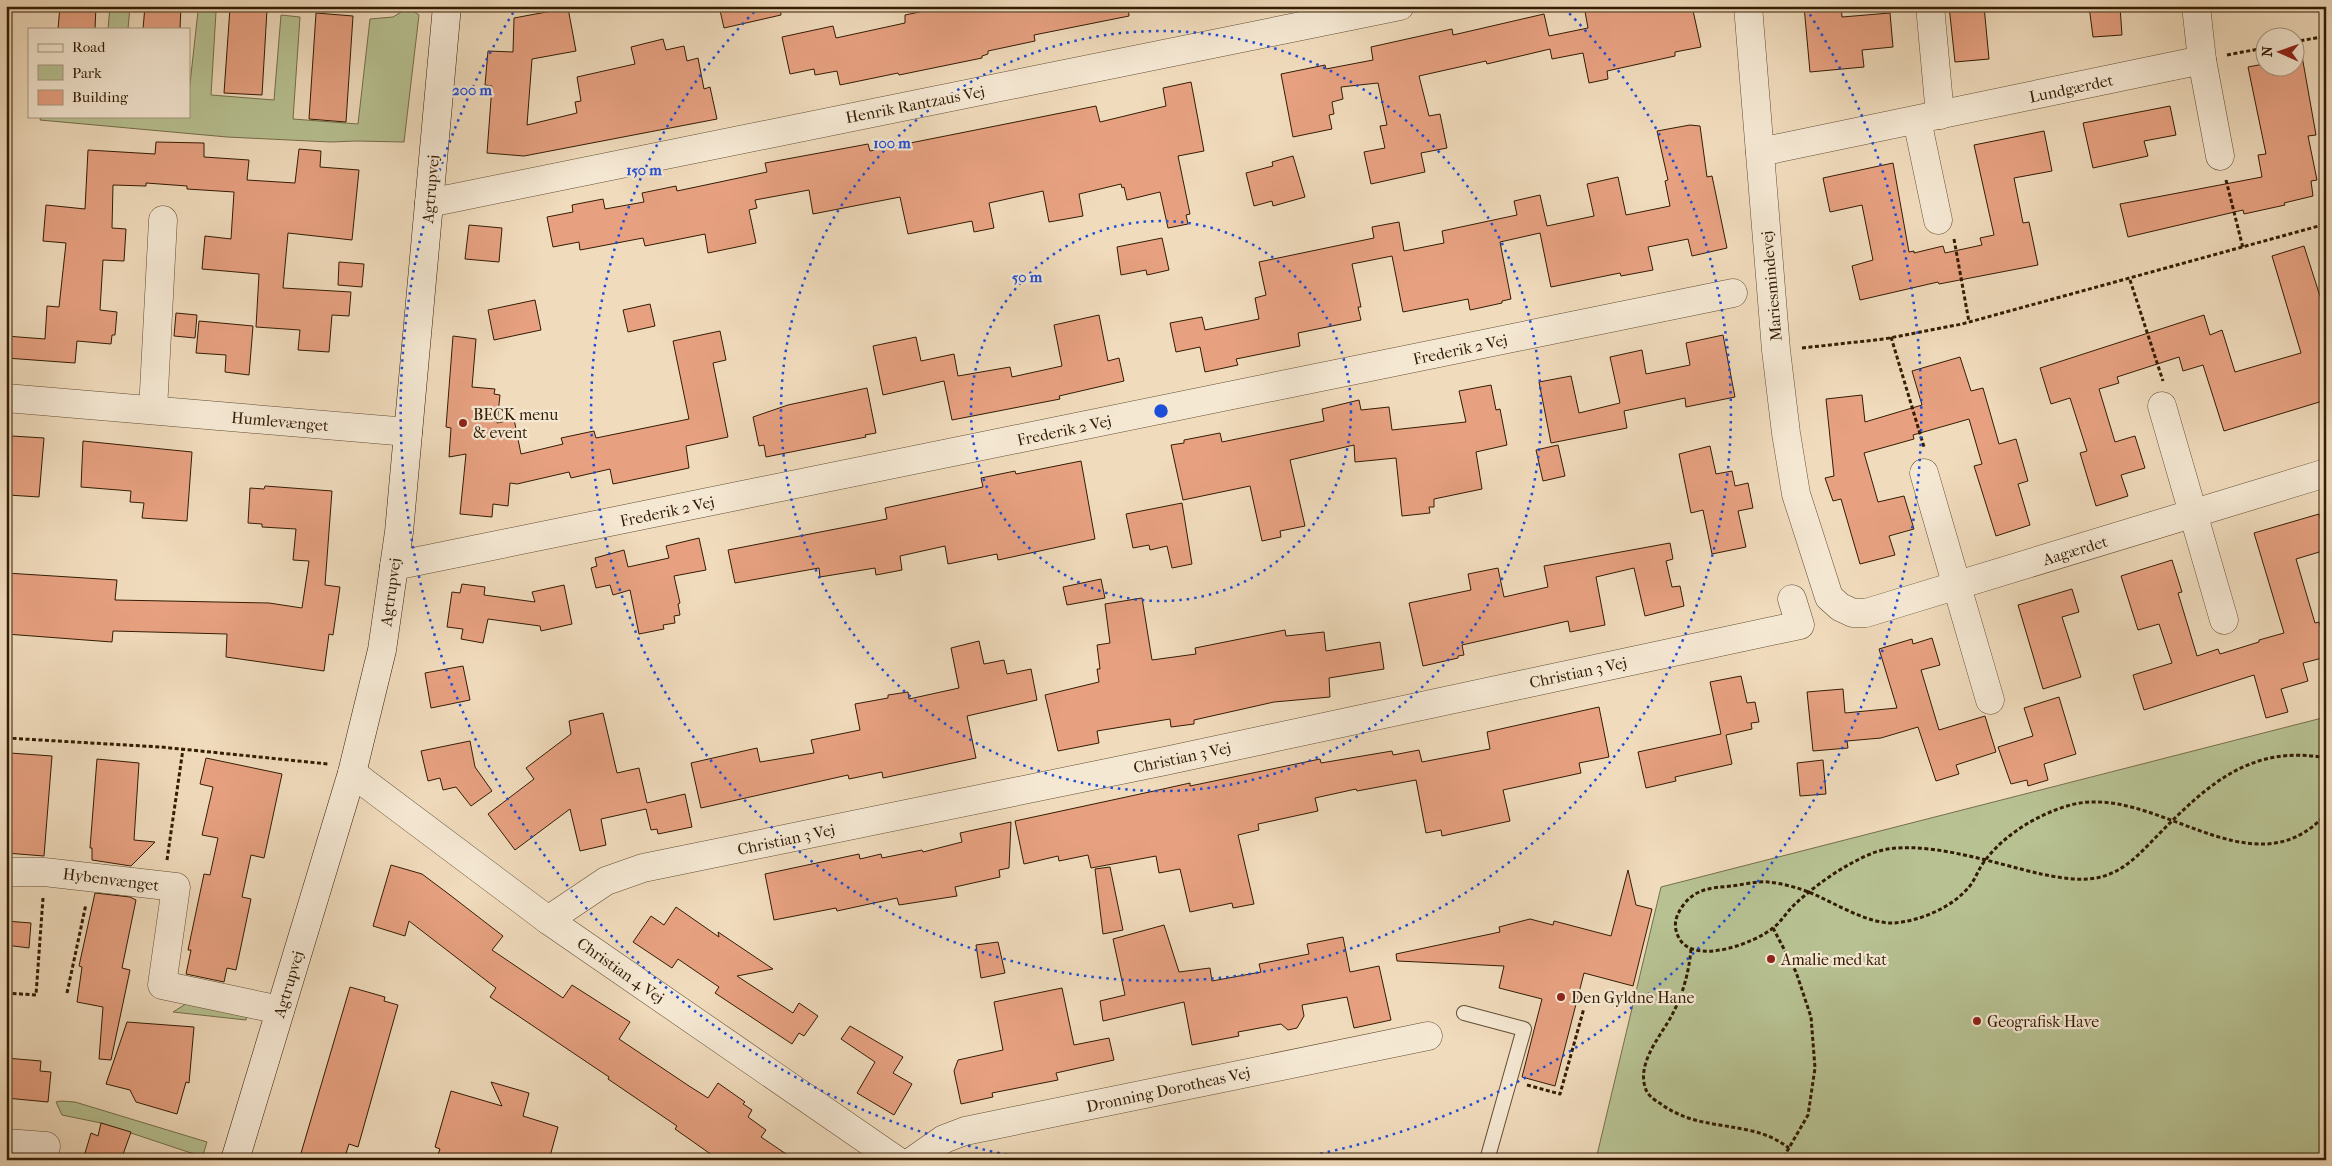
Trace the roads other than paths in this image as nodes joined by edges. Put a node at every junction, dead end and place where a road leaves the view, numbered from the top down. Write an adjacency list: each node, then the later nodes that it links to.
1 (447, 6): 10 (street, Agtrupvej)
2 (1400, 6): 10 (street, Henrik Rantzaus Vej)
3 (1748, 6): 8 (street, Mariesmindevej)
4 (1930, 6): 7 (street)
5 (2196, 6): 6 (street)
6 (2202, 60): 7 (street, Lundgærdet); 9 (street)
7 (1928, 117): 8 (street, Lundgærdet); 12 (street)
8 (1760, 152): 21 (street, Mariesmindevej)
9 (2220, 156)
10 (429, 202): 17 (street, Agtrupvej)
11 (163, 220): 16 (street)
12 (1938, 220)
13 (1733, 293): 22 (street, Frederik 2 Vej)
14 (6, 398): 16 (street, Humlevænget)
15 (2162, 406): 20 (street)
16 (153, 410): 17 (street, Humlevænget)
17 (408, 432): 22 (street, Agtrupvej)
18 (1924, 473): 23 (street)
19 (2326, 473): 20 (street, Aagærdet)
20 (2193, 514): 23 (street, Aagærdet); 25 (street)
21 (1817, 561): 23 (street, Aagærdet)
22 (394, 566): 27 (street, Agtrupvej)
23 (1957, 586): 26 (street)
24 (1792, 599): 29 (street, Christian 3 Vej)
25 (2224, 620)
26 (1990, 700)
27 (352, 773): 29 (street, Christian 4 Vej); 30 (street, Agtrupvej)
28 (6, 872): 30 (street, Hybenvænget)
29 (548, 920): 36 (street, Christian 4 Vej)
30 (280, 1010): 35 (street, Agtrupvej)
31 (1464, 1013): 38 (lane)
32 (1428, 1036): 37 (street, Dronning Dorotheas Vej)
33 (6, 1143): 34 (street)
34 (43, 1160)
35 (234, 1160)
36 (896, 1160)
37 (914, 1160)
38 (1487, 1160)

